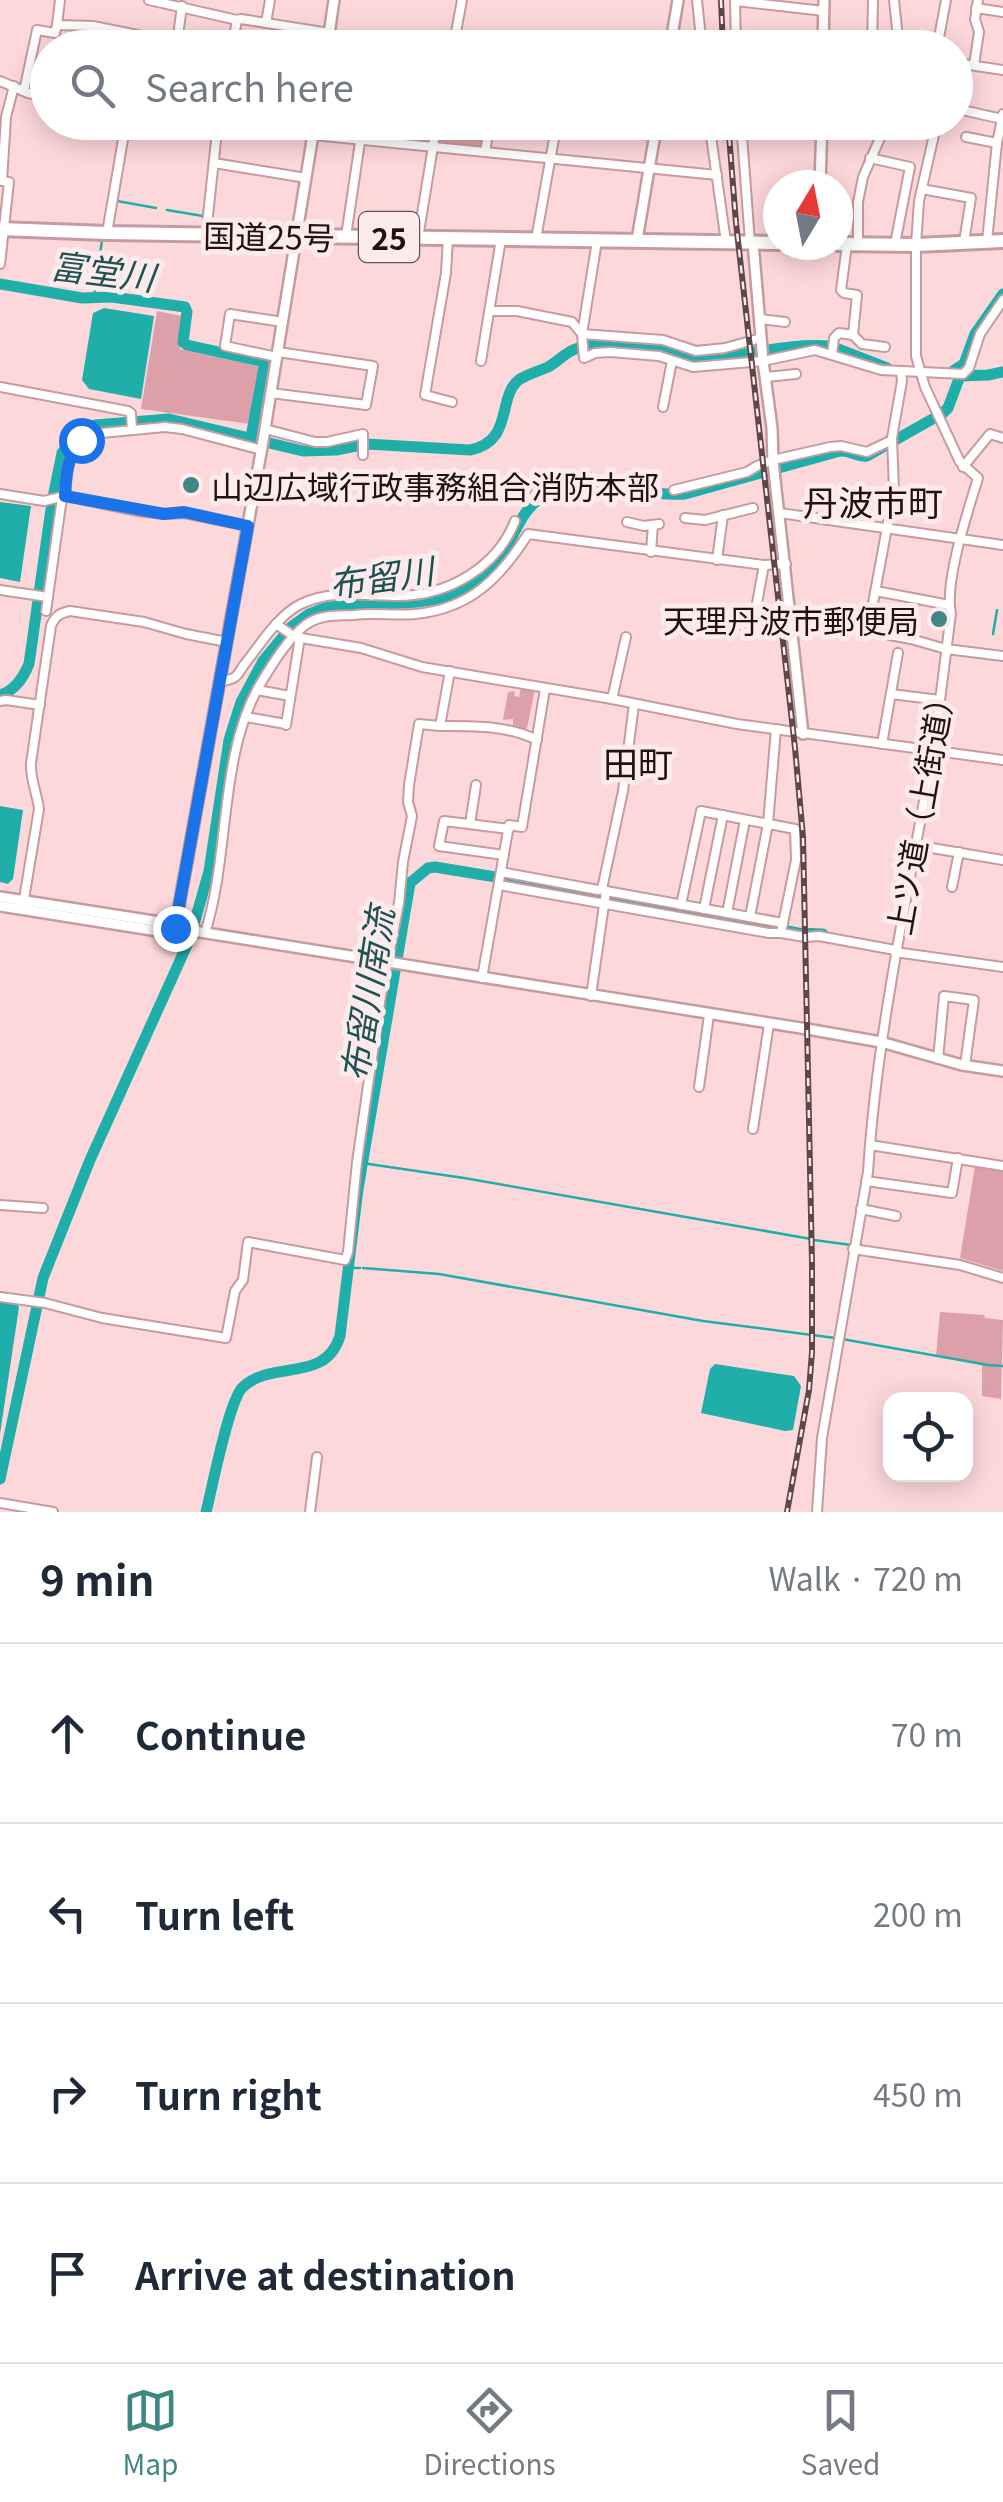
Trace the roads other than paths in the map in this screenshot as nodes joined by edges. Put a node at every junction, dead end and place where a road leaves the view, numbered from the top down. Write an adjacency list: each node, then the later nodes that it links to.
1 (60, 0): 18 (street)
2 (149, 0): 13 (street)
3 (270, 0): 17 (street)
4 (334, 0): 25 (street)
5 (462, 0): 26 (street)
6 (678, 0): 27 (street)
7 (697, 0): 28 (street)
8 (873, 0): 30 (street)
9 (894, 0): 31 (street)
10 (946, 0): 32 (street)
11 (735, 1): 14 (street); 29 (street)
12 (977, 4): 15 (street); 34 (street)
13 (182, 6): 16 (street); 22 (street)
14 (824, 6)
15 (1003, 12)
16 (237, 20): 17 (street); 23 (street)
17 (266, 23): 24 (street)
18 (57, 25): 19 (street); 20 (street)
19 (106, 29): 21 (street)
20 (56, 30)
21 (110, 30)
22 (179, 30)
23 (235, 30)
24 (292, 30)
25 (330, 30)
26 (457, 30)
27 (673, 30)
28 (700, 30)
29 (736, 30)
30 (872, 30)
31 (897, 30)
32 (940, 30)
33 (30, 63): 38 (street)
34 (974, 65): 35 (street)
35 (1003, 70)
36 (0, 82): 37 (street)
37 (14, 86): 38 (street); 66 (street)
38 (24, 91): 39 (street)
39 (30, 93)
40 (973, 112): 41 (street)
41 (1002, 116): 56 (street)
42 (973, 139): 56 (street)
43 (123, 140): 70 (street)
44 (216, 140): 61 (street)
45 (312, 140): 65 (street)
46 (360, 140): 57 (street); 73 (street)
47 (434, 140): 57 (street)
48 (487, 140): 58 (street)
49 (554, 140): 59 (street)
50 (654, 140): 62 (street)
51 (712, 140): 64 (street)
52 (742, 140): 83 (street)
53 (821, 140): 63 (street)
54 (878, 140): 60 (street)
55 (932, 140): 67 (street, 上ツ道（上街道）)
56 (997, 144): 81 (street)
57 (433, 148): 58 (street); 74 (street)
58 (485, 152): 59 (street)
59 (551, 158): 62 (street); 77 (street)
60 (870, 158): 68 (street); 87 (street)
61 (214, 163): 65 (street); 71 (street)
62 (649, 168): 64 (street); 79 (street)
63 (820, 170)
64 (717, 176): 82 (street)
65 (306, 178): 72 (street)
66 (1, 181): 69 (street)
67 (922, 189): 85 (street); 88 (street, 上ツ道（上街道）)
68 (853, 223)
69 (2, 229): 70 (highway, 国道25号 / 25); 90 (street)
70 (107, 233): 71 (highway, 国道25号 / 25)
71 (206, 234): 72 (highway, 国道25号 / 25)
72 (297, 236): 73 (highway, 国道25号 / 25); 94 (street)
73 (346, 236): 74 (highway, 国道25号 / 25)
74 (418, 238): 75 (highway, 国道25号 / 25)
75 (448, 238): 76 (highway, 国道25号 / 25); 111 (street)
76 (502, 239): 77 (highway, 国道25号 / 25); 92 (street)
77 (536, 239): 78 (highway, 国道25号 / 25)
78 (597, 239): 79 (highway, 国道25号 / 25); 97 (street)
79 (637, 240): 82 (highway, 国道25号 / 25)
80 (1003, 240): 81 (highway)
81 (988, 241): 85 (highway)
82 (726, 242): 83 (highway, 国道25号 / 25)
83 (751, 242): 84 (highway, 国道25号 / 25); 93 (street)
84 (763, 242)
85 (964, 242): 88 (highway)
86 (853, 244): 87 (highway)
87 (895, 244): 88 (highway)
88 (916, 244): 105 (street, 上ツ道（上街道）)
89 (846, 260): 96 (street)
90 (0, 264)
91 (1003, 300): 105 (street)
92 (491, 311): 97 (street); 102 (street)
93 (760, 319): 95 (street); 98 (street)
94 (283, 322): 100 (street); 100 (street)
95 (785, 322)
96 (853, 335): 99 (street); 101 (street)
97 (582, 336): 98 (street); 104 (street)
98 (762, 341): 103 (street)
99 (885, 346)
100 (278, 354): 110 (street); 110 (street)
101 (832, 355): 103 (street); 106 (street)
102 (482, 360)
103 (763, 360): 104 (street); 108 (street)
104 (672, 361): 112 (street)
105 (919, 369): 106 (street); 120 (street, 上ツ道（上街道）)
106 (901, 371): 116 (street)
107 (796, 374): 108 (street)
108 (766, 378): 119 (street)
109 (0, 387): 113 (street)
110 (271, 393): 114 (street)
111 (452, 402)
112 (663, 407)
113 (132, 429): 117 (street); 123 (street)
114 (265, 431): 117 (street); 118 (street)
115 (1003, 438): 120 (street)
116 (892, 443): 119 (street); 131 (street)
117 (262, 448): 130 (street)
118 (362, 453)
119 (774, 461): 121 (street); 125 (street)
120 (963, 467): 132 (street, 上ツ道（上街道）)
121 (674, 490)
122 (0, 494): 123 (street)
123 (62, 497): 130 (street); 140 (street)
124 (753, 508): 126 (street)
125 (780, 512): 131 (street); 136 (street)
126 (723, 515): 127 (street); 135 (street)
127 (685, 518)
128 (515, 521): 145 (street)
129 (627, 522): 134 (street)
130 (248, 526): 149 (street)
131 (888, 529): 132 (street); 139 (street)
132 (960, 539): 133 (street); 141 (street, 上ツ道（上街道）)
133 (1003, 545)
134 (651, 552): 135 (street); 147 (street)
135 (717, 560): 137 (street)
136 (786, 564): 137 (street); 143 (street)
137 (764, 566): 144 (street)
138 (0, 590): 140 (street)
139 (876, 591): 141 (street); 146 (street)
140 (48, 597): 142 (street)
141 (949, 605): 150 (street, 上ツ道（上街道）)
142 (46, 611)
143 (790, 616): 146 (street); 167 (street)
144 (742, 624)
145 (278, 625): 147 (street); 154 (street)
146 (868, 630): 150 (street)
147 (296, 636): 153 (street); 156 (street); 158 (street)
148 (626, 636): 159 (street)
149 (227, 642): 154 (street); 163 (street)
150 (946, 649): 152 (street); 160 (street, 上ツ道（上街道）)
151 (898, 653): 157 (street)
152 (1003, 656)
153 (450, 671): 155 (street); 165 (street)
154 (220, 682): 194 (street)
155 (545, 689): 159 (street); 168 (street)
156 (257, 690): 158 (street); 164 (street)
157 (891, 694): 160 (street); 169 (street)
158 (290, 696): 164 (street)
159 (612, 699): 162 (street)
160 (940, 700): 170 (street, 上ツ道（上街道）)
161 (0, 702): 163 (street)
162 (634, 704): 166 (street); 185 (street)
163 (40, 706): 189 (street)
164 (246, 716): 196 (street)
165 (440, 726): 168 (street); 198 (street)
166 (776, 730): 167 (street); 176 (street)
167 (802, 734): 169 (street)
168 (536, 740): 177 (street)
169 (882, 744): 170 (street)
170 (933, 750): 171 (street); 178 (street, 上ツ道（上街道）)
171 (1003, 760)
172 (476, 786): 175 (street)
173 (723, 815): 174 (street); 188 (street); 191 (street)
174 (745, 820): 176 (street); 192 (street)
175 (470, 824): 177 (street); 180 (street)
176 (768, 824): 193 (street); 195 (street)
177 (509, 829): 180 (street)
178 (914, 845): 179 (street); 197 (street, 上ツ道（上街道）)
179 (959, 852): 181 (street); 184 (street)
180 (504, 855): 182 (street)
181 (1003, 860)
182 (501, 872): 183 (street); 185 (street)
183 (498, 884): 187 (street); 200 (street)
184 (952, 887)
185 (604, 890): 187 (street); 188 (street)
186 (0, 897): 189 (street)
187 (604, 903): 195 (street); 201 (street)
188 (681, 904): 191 (street)
189 (23, 905): 190 (street); 194 (street)
190 (0, 906)
191 (704, 909): 192 (street)
192 (727, 913): 193 (street)
193 (750, 917): 195 (street)
194 (178, 928): 196 (street)
195 (782, 928): 197 (street)
196 (203, 932): 198 (street)
197 (895, 951): 199 (street); 204 (street, 上ツ道（上街道）)
198 (391, 964): 200 (street); 220 (street)
199 (1003, 968)
200 (482, 978): 201 (street)
201 (591, 996): 202 (street)
202 (709, 1015): 203 (street); 208 (street)
203 (769, 1024): 204 (street); 209 (street)
204 (881, 1042): 205 (street); 210 (street, 上ツ道（上街道）)
205 (938, 1059): 206 (street); 206 (street)
206 (965, 1065): 207 (street)
207 (1003, 1071)
208 (699, 1088)
209 (754, 1130)
210 (870, 1145): 211 (street); 213 (street, 上ツ道（上街道）)
211 (958, 1158): 212 (street); 213 (street)
212 (1003, 1166)
213 (866, 1181): 216 (street, 上ツ道（上街道）)
214 (0, 1204): 215 (street)
215 (43, 1208)
216 (860, 1209): 217 (street); 218 (street, 上ツ道（上街道）)
217 (896, 1216)
218 (853, 1250): 219 (street); 225 (street, 上ツ道（上街道）)
219 (1003, 1278)
220 (0, 1297)
221 (317, 1457): 224 (street)
222 (2, 1504): 223 (street)
223 (53, 1512)
224 (310, 1512)
225 (817, 1512)

